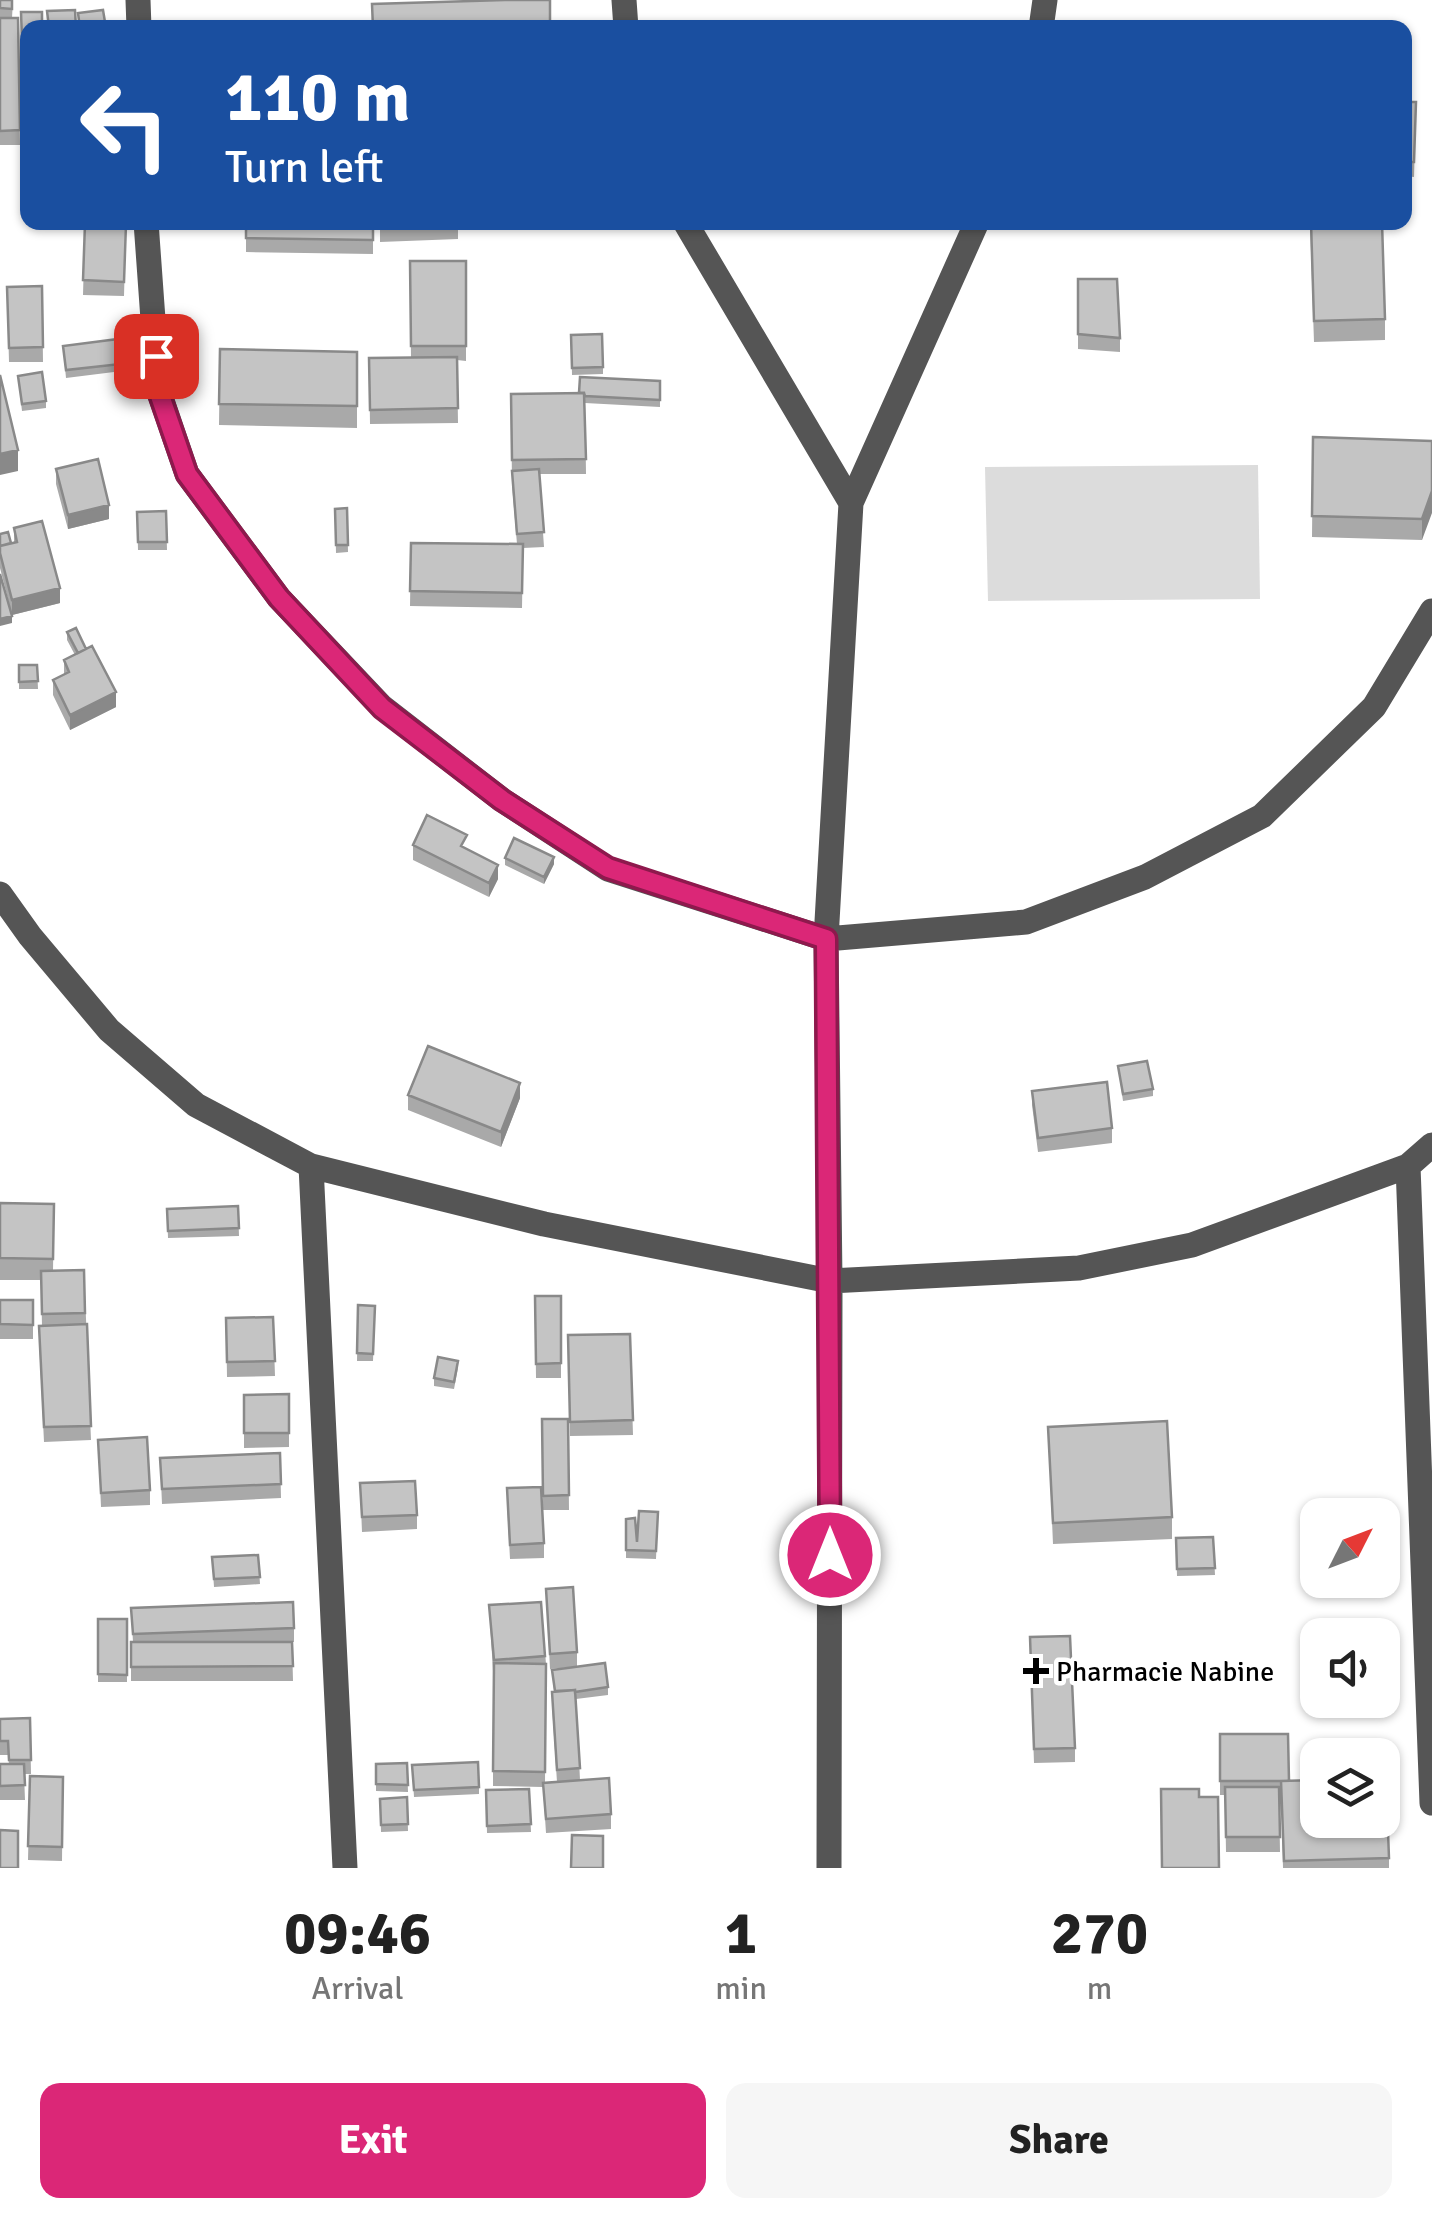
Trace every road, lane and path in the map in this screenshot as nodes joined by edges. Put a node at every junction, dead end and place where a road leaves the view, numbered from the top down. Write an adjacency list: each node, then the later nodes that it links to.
1 (147, 230): 7 (street)
2 (690, 230): 4 (street)
3 (973, 230): 4 (street)
4 (851, 503): 7 (street)
5 (1432, 611): 7 (street)
6 (0, 894): 9 (street)
7 (826, 939): 11 (street)
8 (1432, 1145): 10 (street)
9 (311, 1166): 11 (street); 13 (street)
10 (1408, 1166): 11 (street); 12 (street)
11 (830, 1281): 14 (street)
12 (1432, 1803)
13 (345, 1868)
14 (829, 1868)

